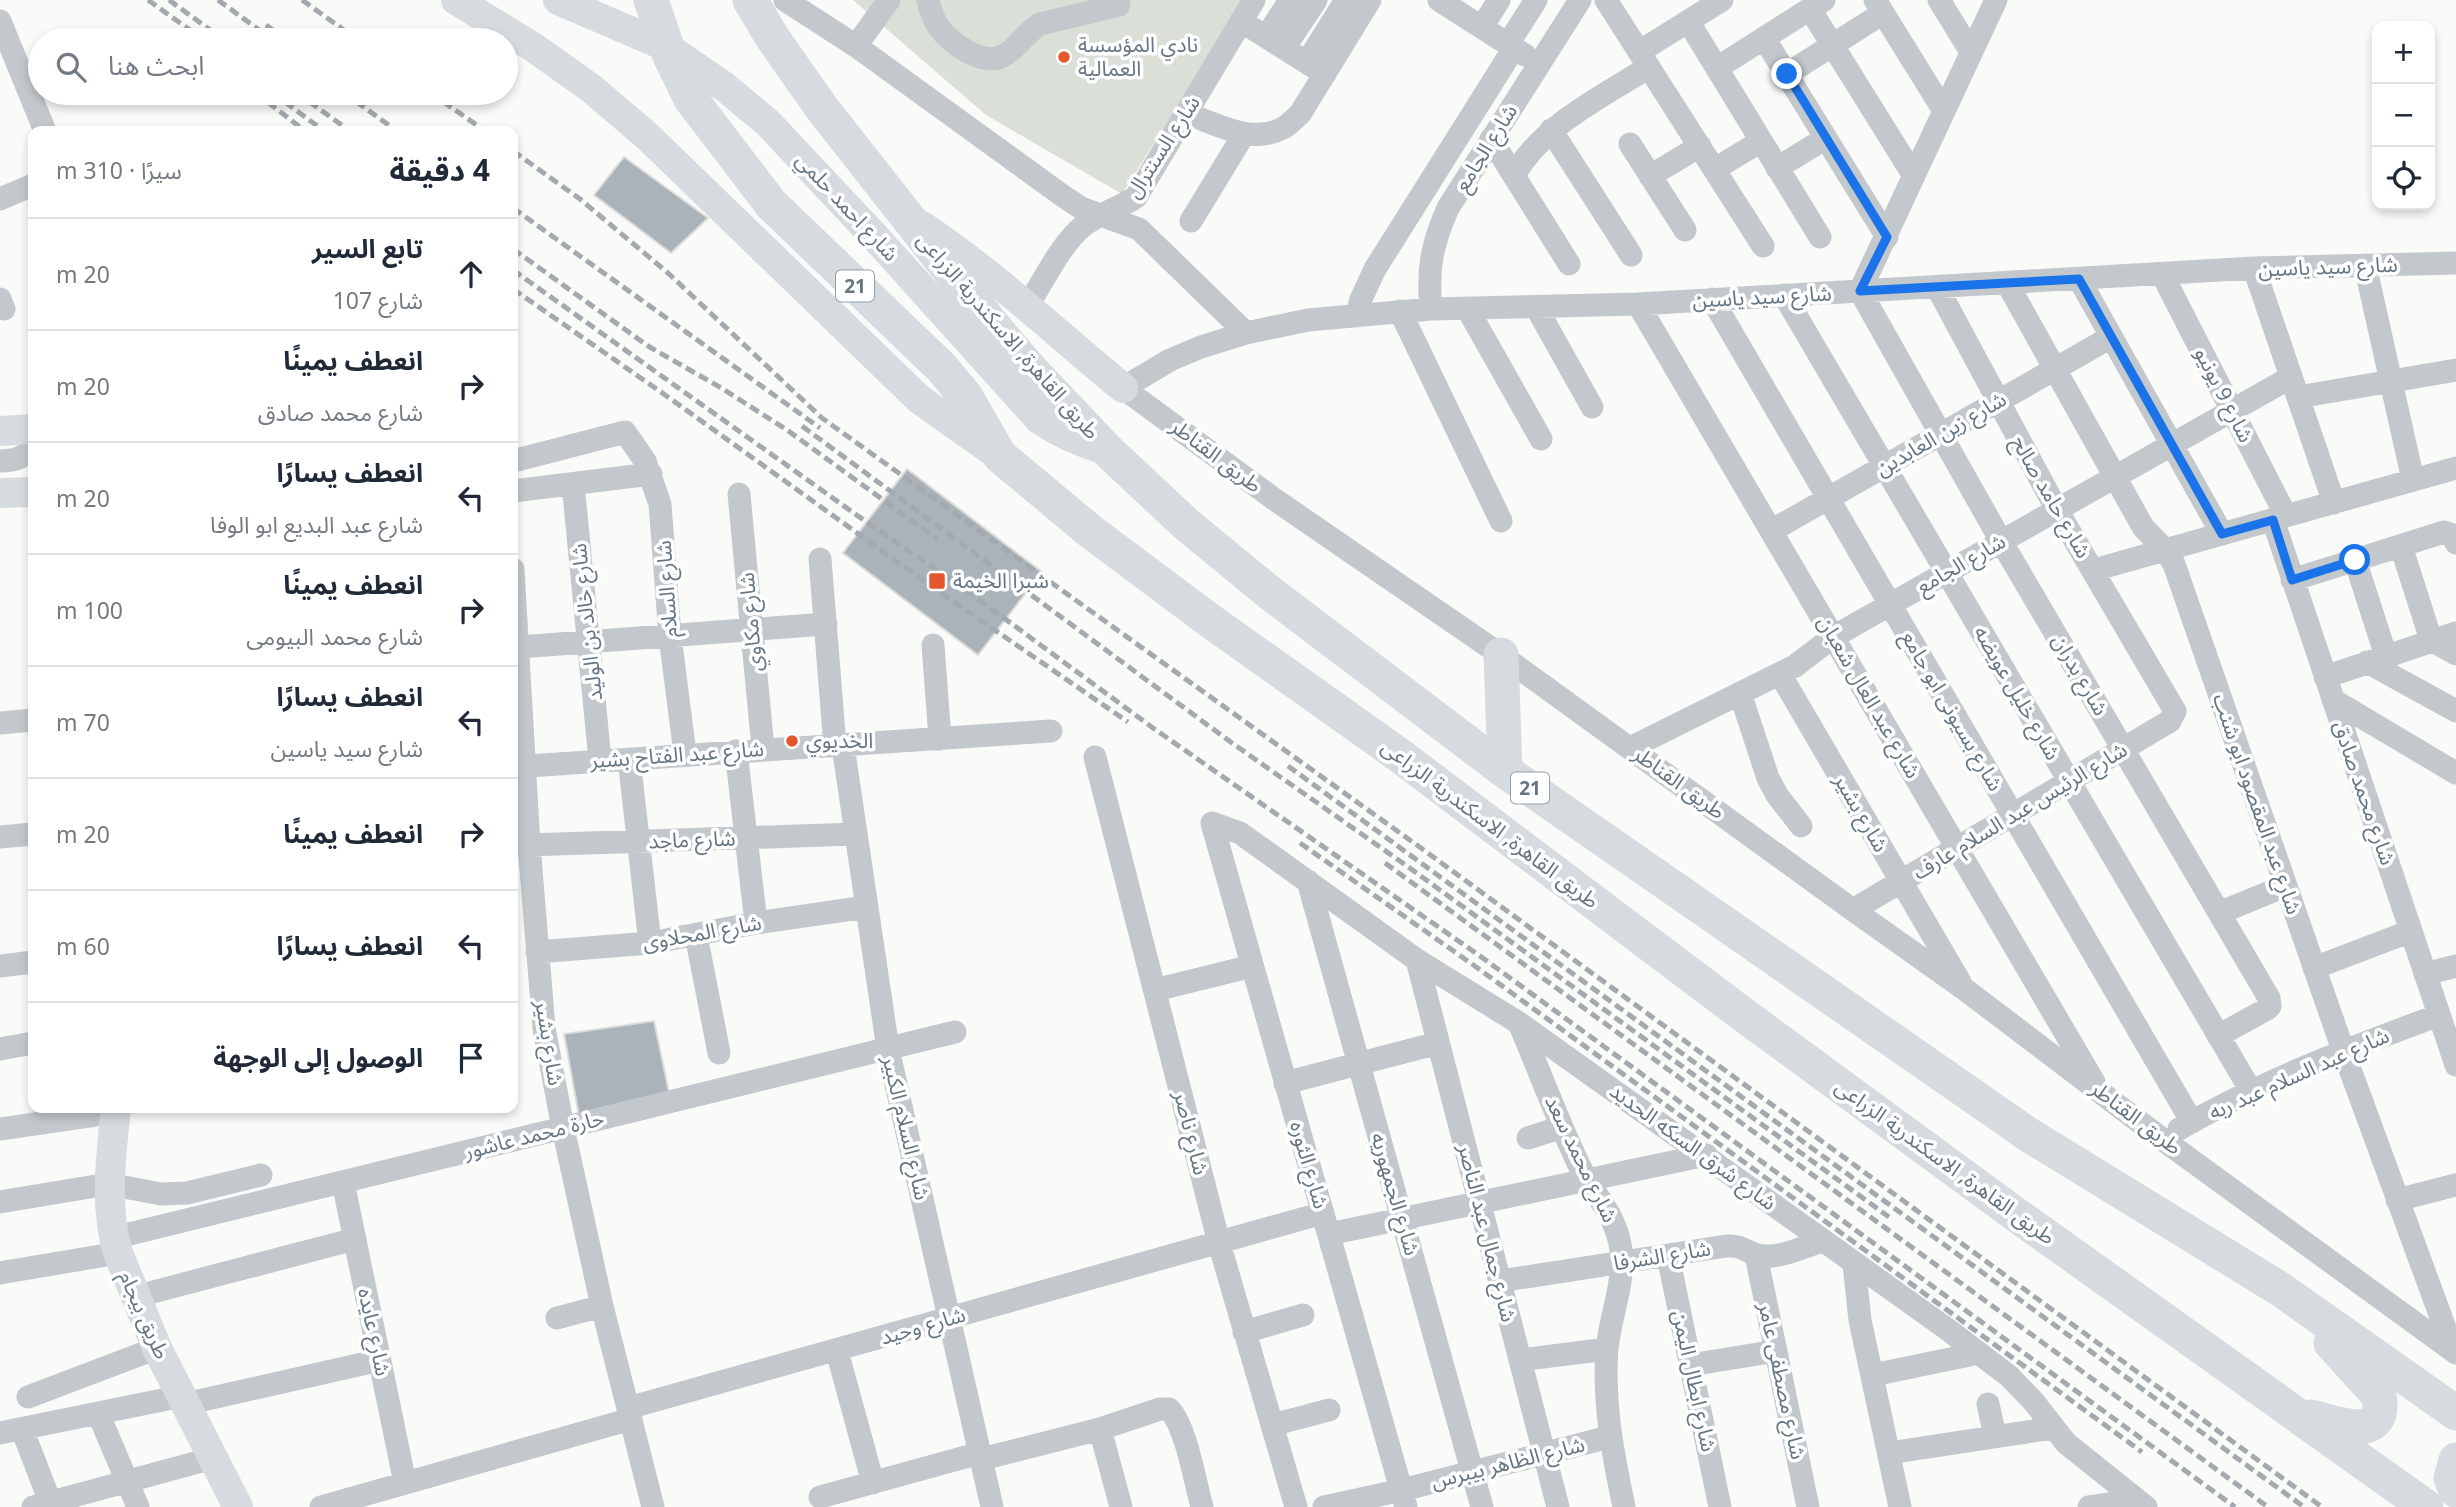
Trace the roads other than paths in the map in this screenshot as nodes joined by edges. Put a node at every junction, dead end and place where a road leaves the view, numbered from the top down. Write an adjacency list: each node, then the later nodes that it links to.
1 (456, 0): 29 (main road)
2 (558, 0): 102 (main road, شارع احمد حلمي)
3 (652, 0): 104 (highway, طريق القاهرة, الاسكندرية الزراعى / 21)
4 (750, 0): 61 (highway, طريق القاهرة, الاسكندرية الزراعى / 21)
5 (785, 0): 34 (street)
6 (889, 0): 34 (street)
7 (928, 0): 22 (street)
8 (1254, 0): 26 (street, شارع السنترال)
9 (1290, 0): 32 (street)
10 (1316, 0): 32 (street)
11 (1346, 0): 39 (street)
12 (1370, 0): 39 (street)
13 (1439, 0): 23 (street)
14 (1499, 0): 28 (street)
15 (1535, 0): 35 (street)
16 (1580, 0): 38 (street, شارع الجامع)
17 (1606, 0): 37 (street)
18 (1722, 0): 27 (street)
19 (1939, 0): 36 (street)
20 (1996, 0): 36 (street)
21 (1816, 3): 31 (street); 33 (street)
22 (1119, 5)
23 (1463, 6): 28 (street)
24 (1879, 7): 33 (street); 44 (street)
25 (0, 21): 42 (street)
26 (1241, 21): 32 (street); 45 (street, شارع السنترال)
27 (1688, 21): 37 (street); 40 (street)
28 (1482, 27): 35 (street)
29 (502, 28)
30 (518, 38): 104 (main road)
31 (1765, 38): 40 (street); 41 (street)
32 (1275, 43): 39 (street)
33 (1833, 45): 41 (street); 58 (street)
34 (856, 46): 62 (street)
35 (1511, 46): 38 (street); 86 (street)
36 (1972, 52): 44 (street)
37 (1644, 60): 47 (street); 53 (street)
38 (1539, 64): 50 (street, شارع الجامع)
39 (1316, 68): 48 (street)
40 (1717, 68): 51 (street)
41 (1787, 74): 49 (street)
42 (28, 89)
43 (34, 105): 46 (street)
44 (1944, 111): 58 (street)
45 (1186, 113): 48 (street); 62 (street, شارع السنترال)
46 (43, 126)
47 (1551, 130): 56 (street); 68 (street)
48 (1244, 134): 63 (street)
49 (1826, 138): 54 (street); 66 (street)
50 (1491, 139): 56 (street); 84 (street, شارع الجامع)
51 (1761, 141): 54 (street); 55 (street)
52 (1630, 144): 57 (street)
53 (1700, 146): 55 (street); 57 (street)
54 (1777, 167): 65 (street)
55 (1715, 170): 67 (street)
56 (1514, 175): 70 (street)
57 (1650, 176): 64 (street)
58 (1914, 176): 66 (street)
59 (28, 187): 60 (street)
60 (0, 199)
61 (902, 213): 81 (main road, طريق القناطر); 102 (highway, طريق القاهرة, الاسكندرية الزراعى / 21)
62 (1100, 215): 81 (street, شارع السنترال); 87 (street)
63 (1191, 221)
64 (1685, 230)
65 (1820, 237)
66 (1887, 237): 77 (street)
67 (1763, 246)
68 (1631, 255)
69 (2456, 263): 71 (street, شارع سيد ياسين)
70 (1569, 264)
71 (2365, 265): 72 (street, شارع سيد ياسين); 91 (street)
72 (2254, 268): 73 (street, شارع سيد ياسين); 92 (street)
73 (2162, 274): 74 (street, شارع سيد ياسين); 96 (street, شارع 9 يونيو)
74 (2079, 279): 75 (street, شارع سيد ياسين); 88 (street)
75 (2007, 283): 76 (street, شارع سيد ياسين); 89 (street, شارع عبد المقصود ابو شنب)
76 (1937, 287): 77 (street, شارع سيد ياسين); 94 (street, شارع حامد صالح)
77 (1860, 291): 78 (street, شارع سيد ياسين); 99 (street, شارع بدران)
78 (1784, 295): 79 (street, شارع سيد ياسين); 107 (street, شارع خليل عويضه)
79 (1712, 299): 80 (street, شارع سيد ياسين); 117 (street, شارع بسيونى ابو جامع)
80 (1638, 304): 82 (street, شارع سيد ياسين); 122 (street, شارع عبد العال شعبان)
81 (1027, 307): 93 (main road, طريق القناطر)
82 (1536, 307): 83 (street, شارع سيد ياسين); 95 (street)
83 (1467, 308): 84 (street, شارع سيد ياسين); 100 (street)
84 (1431, 309): 85 (street, شارع سيد ياسين)
85 (1400, 312): 86 (street, شارع سيد ياسين); 121 (street)
86 (1357, 316): 87 (street, شارع سيد ياسين)
87 (1246, 332): 93 (street, شارع سيد ياسين)
88 (2111, 337): 89 (street, شارع زين العابدين); 101 (street)
89 (2055, 369): 94 (street, شارع زين العابدين); 110 (street, شارع عبد المقصود ابو شنب)
90 (2456, 370): 91 (street, شارع الجامع)
91 (2391, 381): 92 (street, شارع الجامع); 111 (street)
92 (2295, 387): 96 (street, شارع الجامع); 118 (street)
93 (1123, 388): 145 (street, طريق القناطر)
94 (1997, 402): 99 (street, شارع زين العابدين); 119 (street, شارع حامد صالح)
95 (1592, 407)
96 (2232, 410): 101 (street, شارع الجامع); 120 (street, شارع 9 يونيو)
97 (28, 429): 98 (main road)
98 (0, 431)
99 (1940, 435): 107 (street, شارع زين العابدين); 125 (street, شارع بدران)
100 (1541, 439)
101 (2172, 445): 110 (street, شارع الجامع); 123 (street)
102 (1107, 450): 167 (highway, طريق القاهرة, الاسكندرية الزراعى / 21)
103 (28, 451): 106 (street)
104 (1000, 456): 266 (highway, طريق القاهرة, الاسكندرية الزراعى / 21)
105 (518, 460): 109 (street, شارع السلام)
106 (0, 461)
107 (1884, 466): 117 (street, شارع زين العابدين); 131 (street, شارع خليل عويضه)
108 (2456, 468): 111 (street)
109 (651, 474): 112 (street); 138 (street, شارع السلام)
110 (2115, 477): 119 (street, شارع الجامع); 127 (street, شارع عبد المقصود ابو شنب)
111 (2413, 480): 118 (street)
112 (573, 484): 113 (street); 141 (street, شارع خالد بن الوليد)
113 (518, 490)
114 (28, 492): 115 (main road)
115 (0, 493)
116 (739, 494): 135 (street, شارع مكاوي)
117 (1828, 498): 122 (street, شارع زين العابدين); 133 (street, شارع بسيونى ابو جامع)
118 (2334, 503): 120 (street)
119 (2057, 510): 125 (street, شارع الجامع); 130 (street, شارع حامد صالح)
120 (2280, 518): 123 (street); 132 (street, شارع محمد صادق)
121 (1501, 521)
122 (1771, 531): 139 (street, شارع عبد العال شعبان)
123 (2222, 534): 127 (street)
124 (2450, 537): 126 (street)
125 (2001, 541): 131 (street, شارع الجامع); 160 (street, شارع بدران)
126 (2401, 546): 129 (street); 140 (street)
127 (2165, 550): 130 (street); 182 (street, شارع عبد المقصود ابو شنب)
128 (820, 559): 134 (street, شارع السلام الكبير)
129 (2355, 560): 132 (street); 146 (street)
130 (2094, 570): 151 (street, شارع حامد صالح)
131 (1947, 573): 133 (street, شارع الجامع); 169 (street, شارع خليل عويضه)
132 (2292, 580): 148 (street, شارع محمد صادق)
133 (1890, 605): 139 (street, شارع الجامع); 170 (street, شارع بسيونى ابو جامع)
134 (826, 624): 135 (street); 157 (street, شارع السلام الكبير)
135 (751, 629): 138 (street); 159 (street, شارع مكاوي)
136 (2456, 632): 140 (street)
137 (518, 634): 143 (street, شارع بشير)
138 (670, 636): 141 (street); 162 (street, شارع السلام)
139 (1833, 637): 147 (street, شارع الجامع); 179 (street, شارع عبد العال شعبان)
140 (2431, 640): 144 (street); 146 (street)
141 (589, 642): 143 (street); 165 (street, شارع خالد بن الوليد)
142 (933, 645): 156 (street)
143 (519, 647): 166 (street, شارع بشير)
144 (2456, 654)
145 (1500, 655): 158 (street, طريق القناطر); 167 (highway)
146 (2377, 659): 148 (street); 152 (street)
147 (1780, 674): 149 (street, شارع الجامع); 181 (street, شارع بشير)
148 (2325, 677): 150 (street, شارع محمد صادق)
149 (1740, 693): 158 (street, شارع الجامع); 172 (street)
150 (2333, 700): 168 (street); 187 (street, شارع محمد صادق)
151 (2172, 704): 160 (street, شارع الرئيس عبد السلام عارف)
152 (2456, 711)
153 (28, 720): 154 (street)
154 (0, 723)
155 (1051, 731): 156 (street, شارع عبد الفتاح بشير)
156 (940, 739): 157 (street, شارع عبد الفتاح بشير)
157 (839, 746): 159 (street, شارع عبد الفتاح بشير); 174 (street, شارع السلام الكبير)
158 (1630, 748): 184 (street, طريق القناطر)
159 (763, 749): 161 (street, شارع عبد الفتاح بشير)
160 (2123, 750): 169 (street, شارع الرئيس عبد السلام عارف); 185 (street, شارع بدران)
161 (736, 751): 162 (street, شارع عبد الفتاح بشير); 176 (street)
162 (685, 754): 164 (street, شارع عبد الفتاح بشير)
163 (1095, 757): 199 (street, شارع ناصر)
164 (629, 759): 165 (street, شارع عبد الفتاح بشير); 177 (street)
165 (600, 760): 166 (street, شارع عبد الفتاح بشير)
166 (518, 767): 178 (street, شارع بشير)
167 (1505, 771): 244 (highway, طريق القاهرة, الاسكندرية الزراعى / 21)
168 (2456, 773)
169 (2069, 782): 170 (street, شارع الرئيس عبد السلام عارف); 203 (street, شارع خليل عويضه)
170 (2013, 815): 179 (street, شارع الرئيس عبد السلام عارف); 217 (street, شارع بسيونى ابو جامع)
171 (1212, 823): 180 (street, شارع شرق السكه الحديد); 193 (street, شارع الثوره)
172 (1801, 826)
173 (28, 834): 175 (street)
174 (855, 834): 176 (street, شارع ماجد); 183 (street, شارع السلام الكبير)
175 (0, 837)
176 (747, 838): 177 (street, شارع ماجد); 186 (street)
177 (638, 842): 178 (street, شارع ماجد); 189 (street)
178 (529, 845): 190 (street, شارع بشير)
179 (1957, 848): 181 (street, شارع الرئيس عبد السلام عارف); 213 (street, شارع عبد العال شعبان)
180 (1308, 881): 191 (street, شارع شرق السكه الحديد); 210 (street, شارع الجمهوريه)
181 (1901, 881): 184 (street, شارع الرئيس عبد السلام عارف); 198 (street, شارع بشير)
182 (2285, 886): 185 (street); 196 (street, شارع عبد المقصود ابو شنب)
183 (866, 907): 186 (street, شارع المحلاوى); 207 (street, شارع السلام الكبير)
184 (1853, 910): 198 (street, طريق القناطر)
185 (2219, 913): 203 (street, شارع بدران)
186 (757, 923): 188 (street, شارع المحلاوى)
187 (2411, 931): 196 (street); 197 (street, شارع محمد صادق)
188 (696, 936): 189 (street, شارع المحلاوى); 209 (street)
189 (650, 943): 190 (street, شارع المحلاوى)
190 (537, 952): 219 (street, شارع بشير)
191 (1417, 960): 200 (street, شارع شرق السكه الحديد); 204 (street, شارع جمال عبد الناصر)
192 (28, 963): 194 (street)
193 (1252, 965): 199 (street); 212 (street, شارع الثوره)
194 (0, 966)
195 (2456, 966): 197 (street)
196 (2314, 968): 208 (street, شارع عبد المقصود ابو شنب)
197 (2425, 974): 201 (street, شارع محمد صادق)
198 (1963, 988): 213 (street, طريق القناطر)
199 (1155, 990): 236 (street, شارع ناصر)
200 (1519, 1023): 218 (street, شارع محمد سعد); 223 (street, شارع شرق السكه الحديد)
201 (2446, 1024): 208 (street, شارع عبد السلام عبد ربه); 211 (street, شارع محمد صادق)
202 (955, 1032): 207 (street, حارة محمد عاشور)
203 (2218, 1036): 214 (street, شارع خليل عويضه)
204 (1438, 1043): 210 (street); 231 (street, شارع جمال عبد الناصر)
205 (28, 1044): 206 (street)
206 (0, 1049)
207 (888, 1049): 219 (street, حارة محمد عاشور); 250 (street, شارع السلام الكبير)
208 (2343, 1050): 214 (street, شارع عبد السلام عبد ربه); 229 (street, شارع عبد المقصود ابو شنب)
209 (719, 1053)
210 (1359, 1064): 212 (street); 232 (street, شارع الجمهوريه)
211 (2456, 1065)
212 (1285, 1083): 233 (street, شارع الثوره)
213 (2099, 1091): 222 (street, طريق القناطر)
214 (2250, 1091): 217 (street, شارع عبد السلام عبد ربه)
215 (98, 1113): 220 (street)
216 (116, 1113): 227 (main road, طريق بيجام)
217 (2192, 1122): 222 (street, شارع عبد السلام عبد ربه)
218 (1562, 1127): 221 (street); 225 (street, شارع محمد سعد)
219 (563, 1128): 226 (street, حارة محمد عاشور); 246 (street, شارع بشير)
220 (0, 1129)
221 (1528, 1138)
222 (2162, 1139): 256 (street, طريق القناطر)
223 (1706, 1155): 225 (street, شارع وحيد); 235 (street, شارع شرق السكه الحديد)
224 (261, 1175): 227 (street)
225 (1587, 1180): 231 (street, شارع وحيد); 240 (street, شارع محمد سعد)
226 (343, 1182): 234 (street, شارع عايده); 237 (street, حارة محمد عاشور)
227 (108, 1184): 230 (street); 237 (main road, طريق بيجام)
228 (2456, 1185): 229 (street)
229 (2397, 1200): 247 (street, شارع عبد المقصود ابو شنب)
230 (0, 1202)
231 (1479, 1203): 232 (street, شارع وحيد); 243 (street, شارع جمال عبد الناصر)
232 (1402, 1219): 233 (street, شارع وحيد); 281 (street, شارع الجمهوريه)
233 (1326, 1224): 236 (street, شارع وحيد); 287 (street, شارع الثوره)
234 (355, 1239): 245 (street); 258 (street, شارع عايده)
235 (1822, 1241): 238 (street, شارع الشرفا); 241 (street, شارع شرق السكه الحديد)
236 (1219, 1243): 250 (street, شارع وحيد); 251 (street, شارع ناصر)
237 (116, 1245): 242 (street, حارة محمد عاشور); 245 (main road, طريق بيجام)
238 (1756, 1255): 239 (street, شارع الشرفا); 255 (street, شارع مصطفى عامر)
239 (1668, 1256): 240 (street, شارع الشرفا); 260 (street, شارع ابطال اليمن)
240 (1622, 1263): 243 (street, شارع الشرفا); 253 (street, شارع محمد سعد)
241 (1854, 1264): 257 (street, شارع شرق السكه الحديد); 261 (street)
242 (0, 1273)
243 (1500, 1281): 259 (street, شارع جمال عبد الناصر)
244 (2280, 1289): 266 (highway); 268 (highway, طريق القاهرة, الاسكندرية الزراعى / 21)
245 (134, 1297): 252 (main road, طريق بيجام)
246 (602, 1306): 249 (street); 269 (street, شارع بشير)
247 (2447, 1308): 256 (street, شارع عبد المقصود ابو شنب)
248 (1303, 1315): 251 (street)
249 (557, 1318)
250 (949, 1319): 254 (street, شارع وحيد); 278 (street, شارع السلام الكبير)
251 (1244, 1332): 270 (street, شارع ناصر)
252 (158, 1348): 262 (street); 263 (main road, طريق بيجام)
253 (1607, 1349): 259 (street); 275 (street, شارع محمد سعد)
254 (836, 1350): 269 (street, شارع وحيد); 284 (street)
255 (1776, 1350): 260 (street); 303 (street, شارع مصطفى عامر)
256 (2454, 1352)
257 (1979, 1353): 261 (street); 271 (street, شارع شرق السكه الحديد)
258 (380, 1360): 263 (street); 283 (street, شارع عايده)
259 (1520, 1360): 277 (street, شارع جمال عبد الناصر)
260 (1690, 1365): 302 (street, شارع ابطال اليمن)
261 (1873, 1375): 276 (street)
262 (28, 1397)
263 (183, 1400): 267 (street); 279 (main road, طريق بيجام)
264 (1988, 1404): 274 (street)
265 (1329, 1410): 270 (street)
266 (2294, 1412): 306 (highway, طريق القاهرة, الاسكندرية الزراعى / 21)
267 (97, 1413): 273 (street); 282 (street)
268 (2456, 1413)
269 (629, 1414): 283 (street, شارع وحيد); 293 (street, شارع بشير)
270 (1272, 1425): 297 (street, شارع ناصر)
271 (2053, 1428): 274 (street); 288 (street, شارع شرق السكه الحديد)
272 (1100, 1429): 278 (street); 295 (street); 296 (street)
273 (11, 1431): 289 (street)
274 (1995, 1436): 276 (street)
275 (1609, 1437): 277 (street, شارع الظاهر بيبرس); 301 (street, شارع محمد سعد)
276 (1889, 1453): 304 (street)
277 (1544, 1454): 281 (street, شارع الظاهر بيبرس); 300 (street, شارع جمال عبد الناصر)
278 (981, 1456): 284 (street); 294 (street, شارع السلام الكبير)
279 (213, 1458): 282 (street); 291 (main road, طريق بيجام)
280 (2456, 1460): 285 (highway)
281 (1472, 1472): 287 (street, شارع الظاهر بيبرس); 299 (street, شارع الجمهوريه)
282 (127, 1482): 289 (street); 290 (street)
283 (405, 1483): 292 (street, شارع وحيد)
284 (873, 1483): 286 (street)
285 (2456, 1490)
286 (820, 1497)
287 (1404, 1498): 298 (street, شارع الظاهر بيبرس)
288 (2141, 1504): 305 (street)
289 (45, 1506)
290 (138, 1507)
291 (238, 1507)
292 (321, 1507)
293 (653, 1507)
294 (992, 1507)
295 (1121, 1507)
296 (1202, 1507)
297 (1296, 1507)
298 (1324, 1507)
299 (1482, 1507)
300 (1558, 1507)
301 (1624, 1507)
302 (1720, 1507)
303 (1808, 1507)
304 (1900, 1507)
305 (2089, 1507)
306 (2426, 1507)

